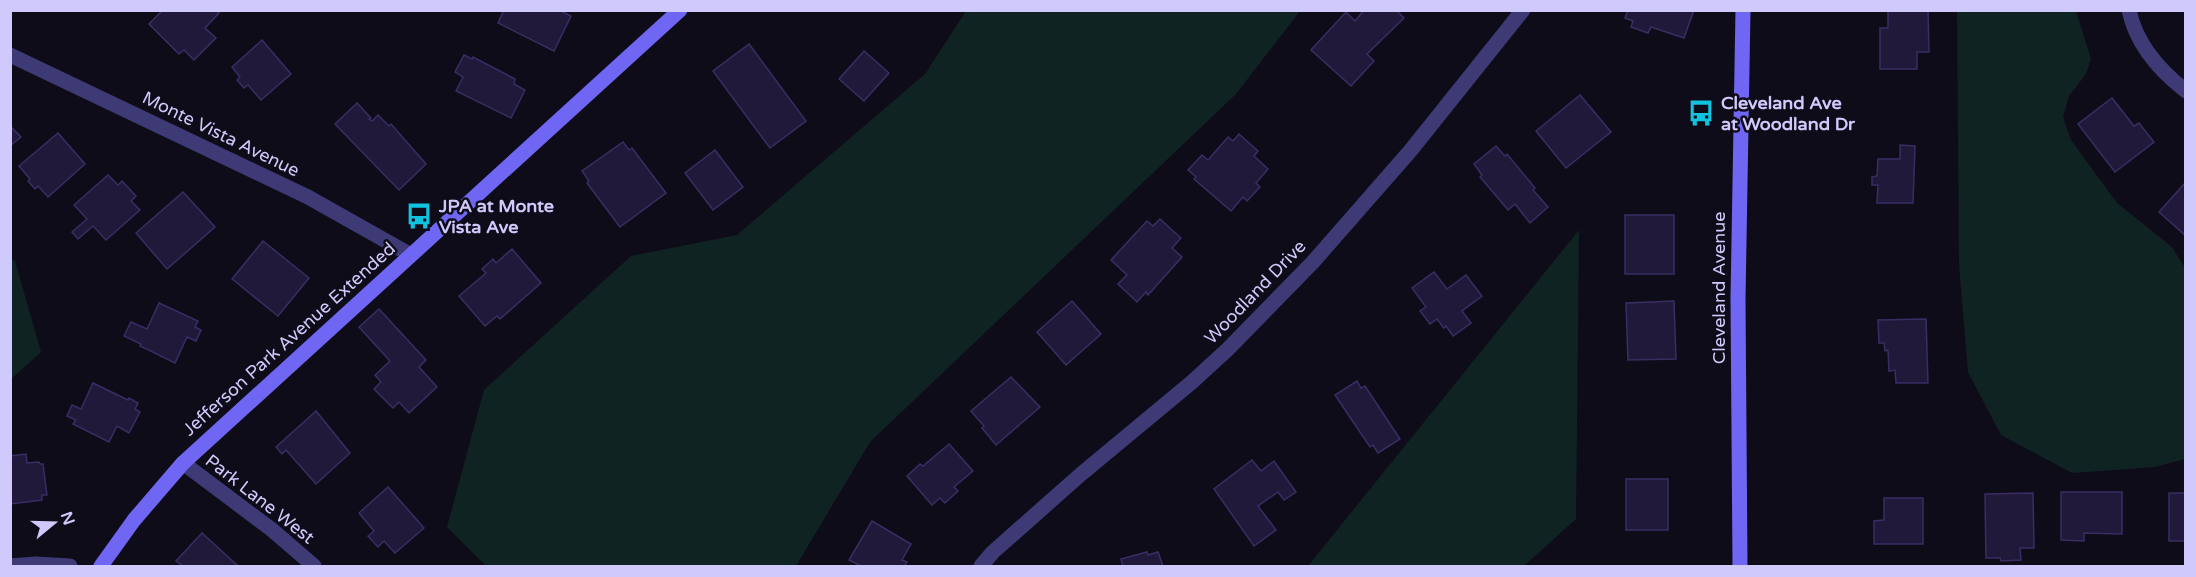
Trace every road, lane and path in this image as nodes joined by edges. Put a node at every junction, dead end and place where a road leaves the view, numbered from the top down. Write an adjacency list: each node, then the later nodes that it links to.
1 (680, 10): 7 (street, Jefferson Park Avenue Extended)
2 (1522, 10): 13 (street, Woodland Drive)
3 (1743, 10): 14 (street, Cleveland Avenue)
4 (2128, 10): 6 (street)
5 (10, 55): 7 (street, Monte Vista Avenue)
6 (2186, 91)
7 (411, 255): 8 (street, Jefferson Park Avenue Extended)
8 (183, 463): 11 (street, Jefferson Park Avenue Extended); 12 (street, Park Lane West)
9 (10, 566): 10 (street)
10 (70, 567)
11 (101, 567)
12 (314, 567)
13 (981, 567)
14 (1740, 567)

